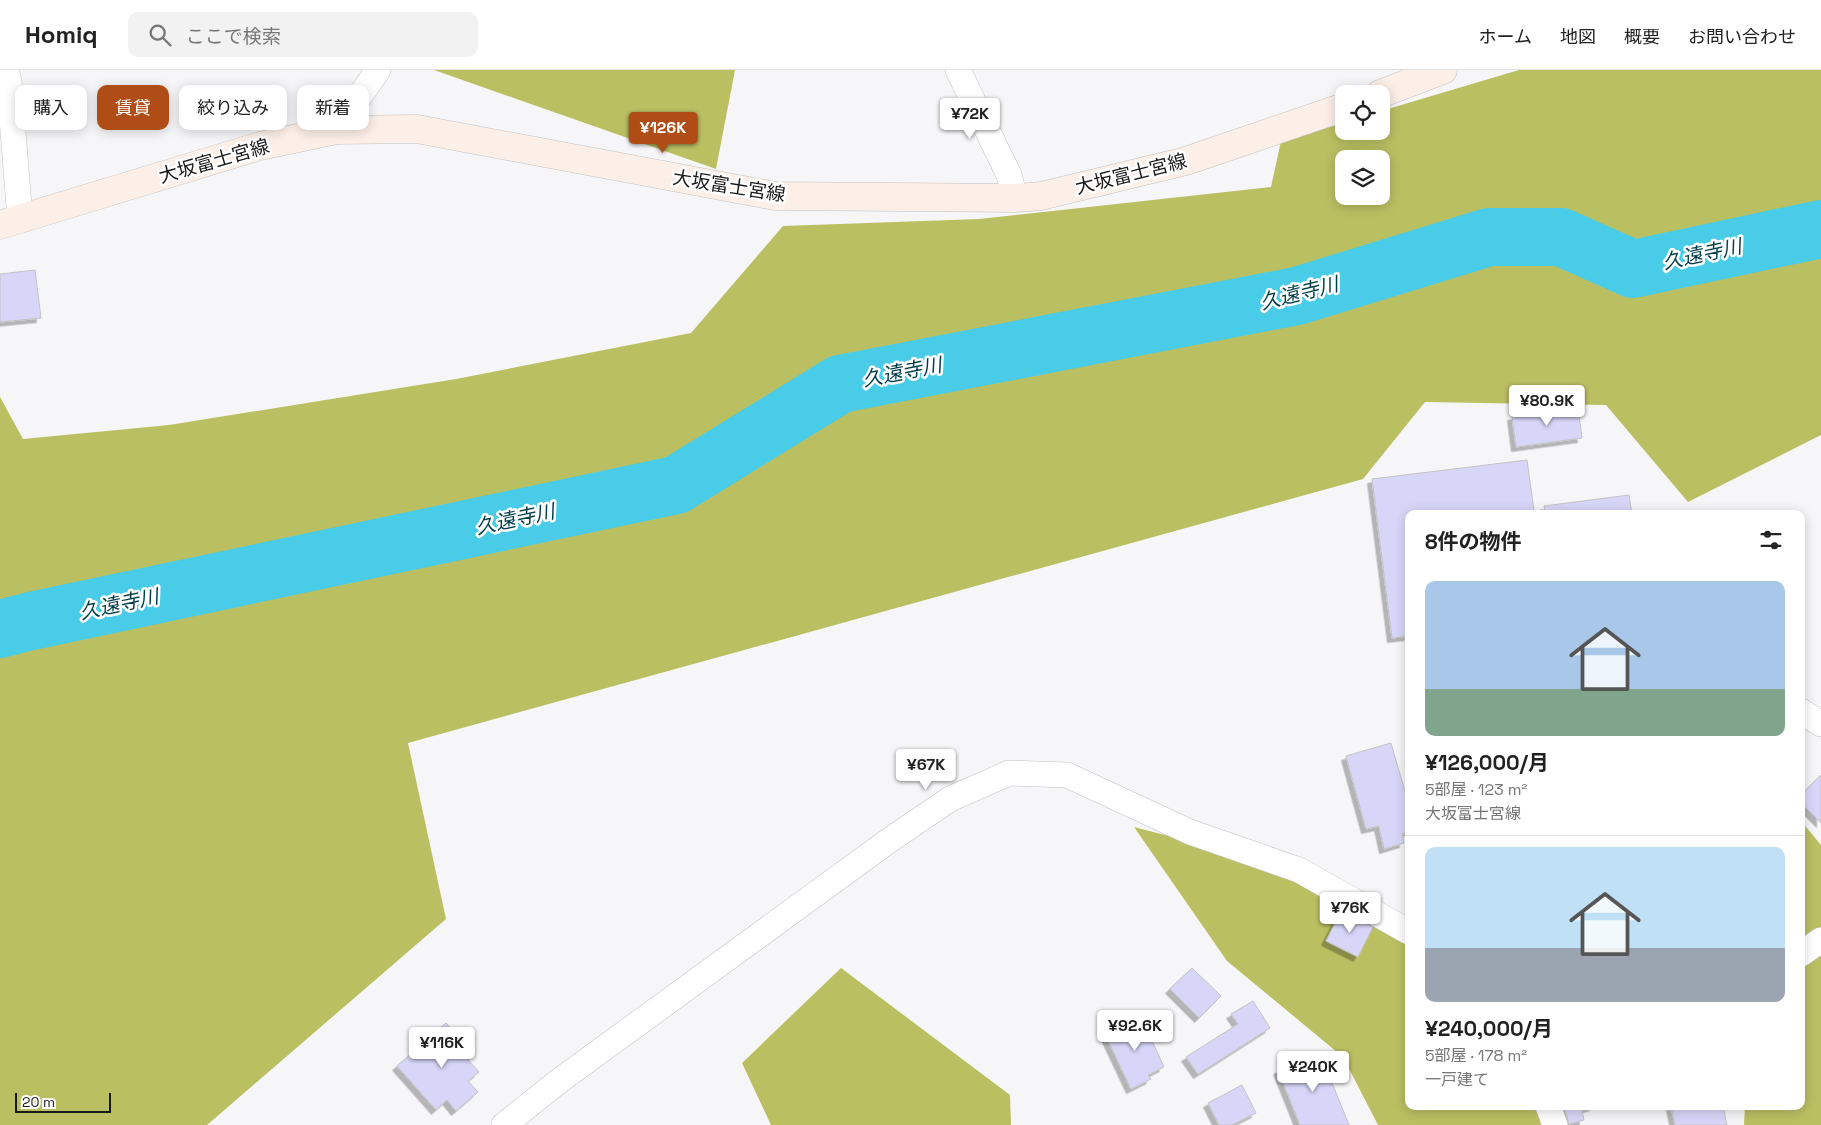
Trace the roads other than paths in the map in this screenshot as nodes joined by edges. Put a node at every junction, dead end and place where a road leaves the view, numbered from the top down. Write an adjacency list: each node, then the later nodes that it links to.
1 (6, 70): 11 (street)
2 (378, 70): 5 (street)
3 (958, 70): 10 (street)
4 (1443, 70): 6 (main road)
5 (368, 85)
6 (1390, 90)
7 (1335, 110): 10 (main road, 大坂富士宮線)
8 (336, 130): 11 (main road, 大坂富士宮線)
9 (369, 130): 10 (main road, 大坂富士宮線)
10 (1015, 198)
11 (10, 222)
12 (1805, 714): 13 (street)
13 (1821, 724)
14 (1405, 930): 18 (street)
15 (1821, 940): 16 (street)
16 (1805, 951)
17 (1549, 1110): 19 (street)
18 (504, 1125)
19 (1555, 1125)

